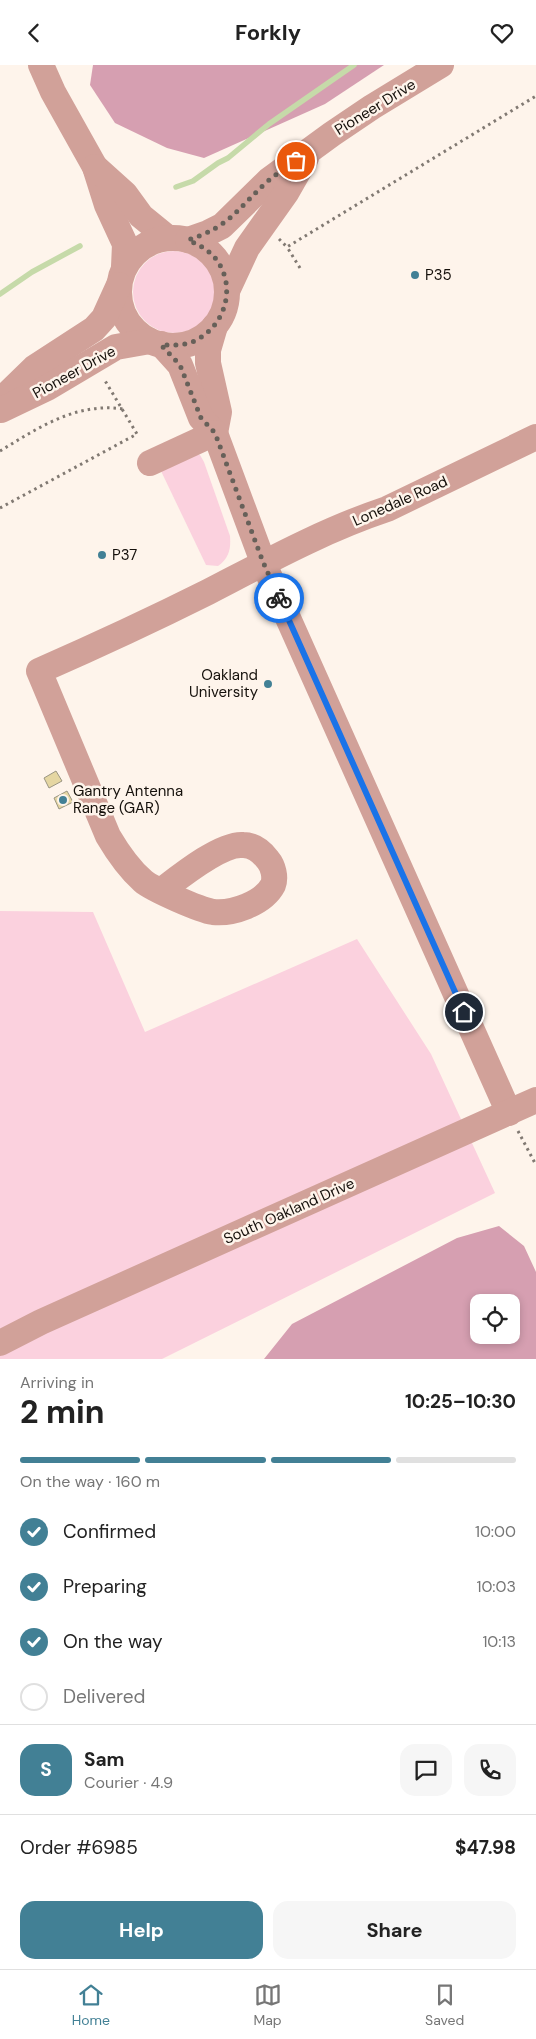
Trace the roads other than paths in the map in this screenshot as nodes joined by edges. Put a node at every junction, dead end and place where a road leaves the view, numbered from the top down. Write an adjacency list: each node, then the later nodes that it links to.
1 (41, 65): 4 (street)
2 (441, 65): 3 (street, Pioneer Drive)
3 (310, 151): 5 (street, Pioneer Drive); 7 (street, Pioneer Drive)
4 (95, 167): 5 (street); 6 (street)
5 (178, 239): 6 (street); 7 (street)
6 (122, 276): 9 (street); 10 (street, Pioneer Drive)
7 (227, 291): 8 (street)
8 (215, 325): 9 (street); 12 (street)
9 (156, 343): 11 (street, Pioneer Drive); 12 (street)
10 (0, 401)
11 (0, 411)
12 (215, 433): 14 (street); 15 (street)
13 (536, 437): 15 (street, Lonedale Road)
14 (150, 463)
15 (263, 562): 16 (street, Lonedale Road); 18 (street)
16 (161, 891)
17 (536, 1100): 18 (street, South Oakland Drive)
18 (509, 1113): 19 (street, South Oakland Drive)
19 (41, 1322): 20 (street, South Oakland Drive); 21 (street, South Oakland Drive)
20 (0, 1327)
21 (0, 1343)

